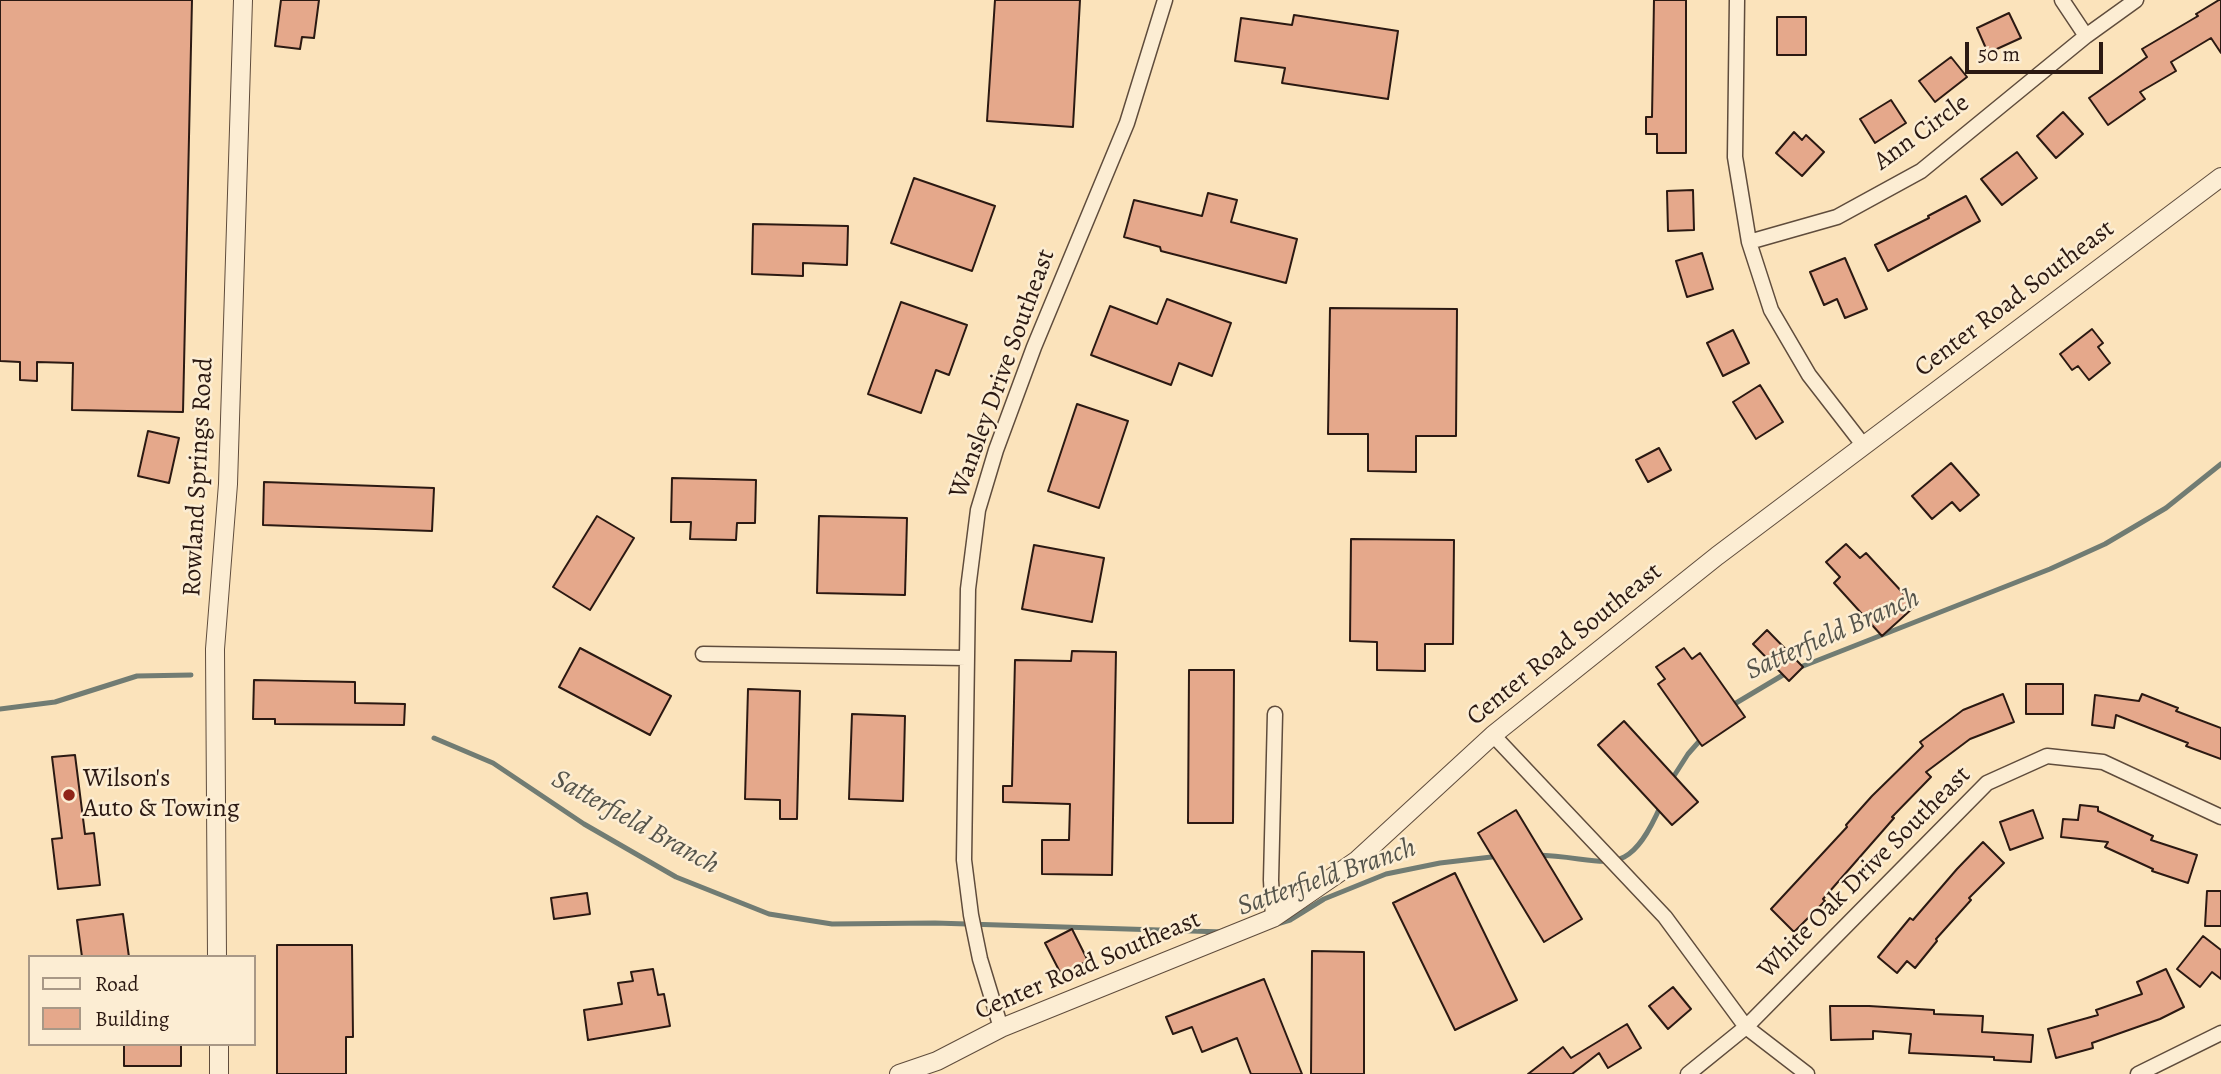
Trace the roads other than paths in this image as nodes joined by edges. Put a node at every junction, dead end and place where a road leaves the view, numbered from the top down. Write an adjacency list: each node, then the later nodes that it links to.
1 (243, 0): 16 (street, Rowland Springs Road)
2 (1165, 0): 11 (street, Wansley Drive Southeast)
3 (1737, 0): 8 (street)
4 (2062, 0): 6 (street)
5 (2136, 0): 6 (street, Ann Circle)
6 (2086, 36): 8 (street, Ann Circle)
7 (2221, 177): 9 (street, Center Road Southeast)
8 (1749, 242): 9 (street)
9 (1864, 446): 13 (street, Center Road Southeast)
10 (703, 654): 11 (street)
11 (966, 658): 18 (street, Wansley Drive Southeast)
12 (1275, 715): 15 (street)
13 (1493, 736): 15 (street, Center Road Southeast); 17 (street)
14 (2221, 817): 17 (street, White Oak Drive Southeast)
15 (1273, 918): 18 (street, Center Road Southeast)
16 (216, 955)
17 (1746, 1027): 23 (street, White Oak Drive Southeast); 24 (street)
18 (1001, 1028): 22 (street, Center Road Southeast)
19 (2221, 1033): 25 (street)
20 (219, 1046): 21 (street)
21 (219, 1074)
22 (899, 1074)
23 (1688, 1074)
24 (1807, 1074)
25 (2138, 1074)

